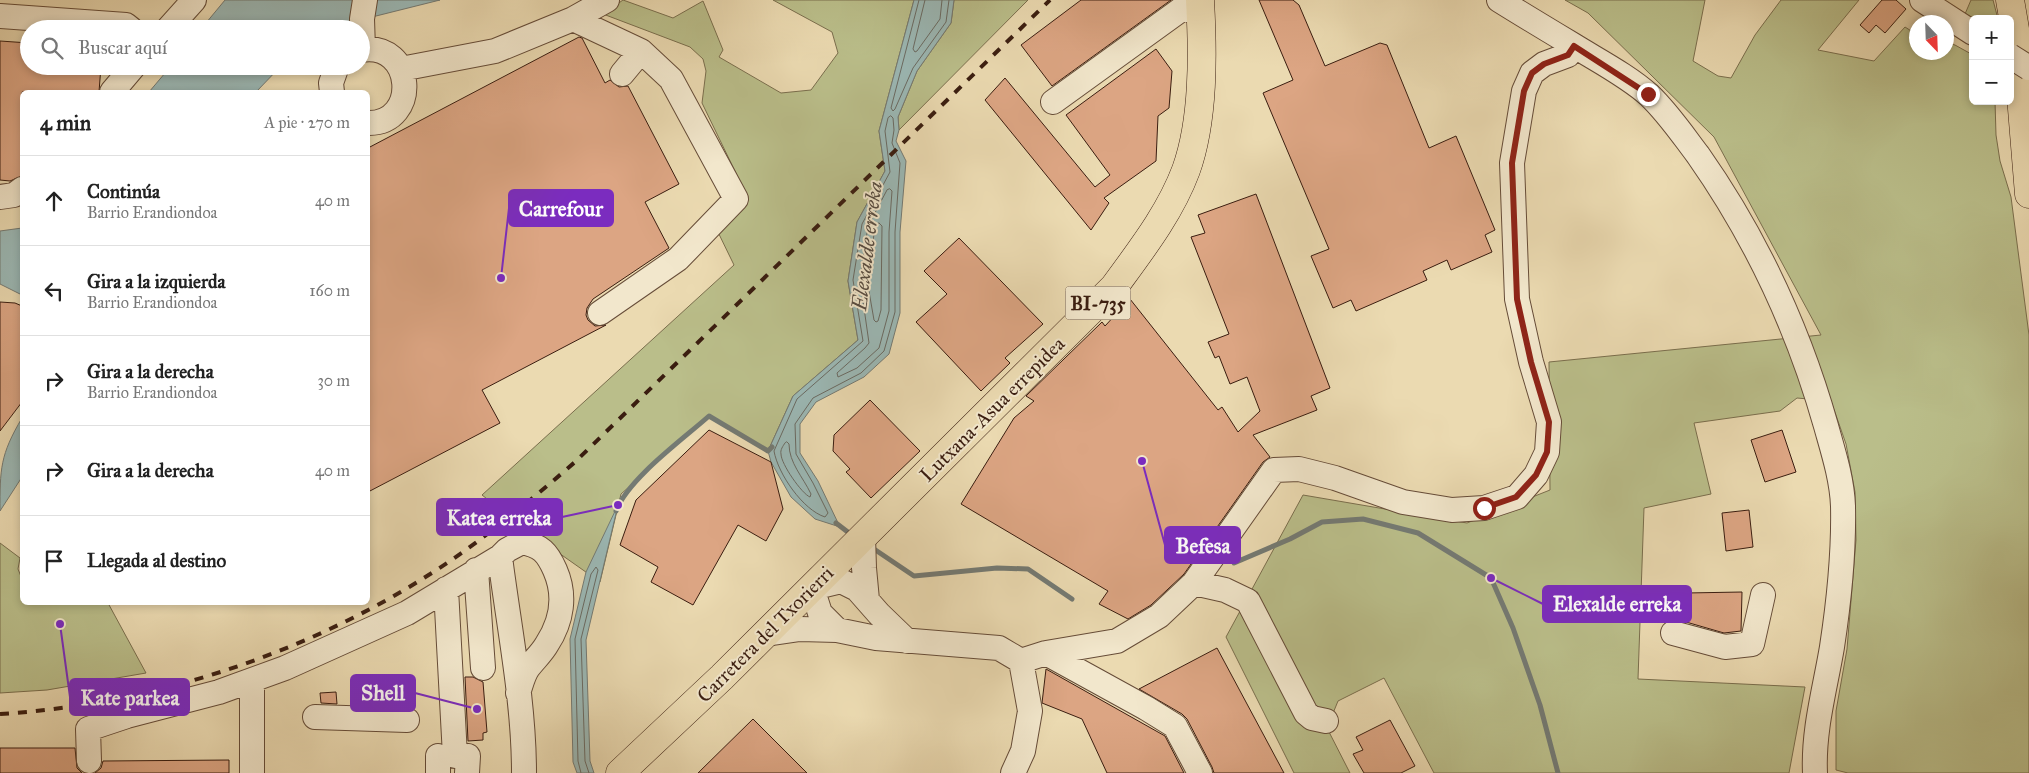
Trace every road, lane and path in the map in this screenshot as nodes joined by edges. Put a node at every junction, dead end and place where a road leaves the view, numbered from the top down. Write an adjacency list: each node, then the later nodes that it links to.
1 (194, 0): 11 (street)
2 (366, 0): 12 (street)
3 (607, 0): 9 (street)
4 (1499, 0): 14 (street)
5 (1922, 0): 13 (street)
6 (2010, 0): 28 (main road)
7 (1200, 6): 25 (street); 31 (main road, Lutxana-Asua errepidea / BI-735)
8 (0, 16): 10 (street)
9 (573, 19): 16 (street); 19 (street)
10 (56, 20)
11 (176, 20)
12 (362, 20)
13 (1967, 30)
14 (1574, 46): 34 (street); 61 (street)
15 (370, 49): 19 (street)
16 (641, 51): 20 (street); 30 (street)
17 (2014, 59): 18 (street, bridge)
18 (2029, 68)
19 (401, 69): 26 (street)
20 (622, 74)
21 (126, 75): 23 (street)
22 (334, 75): 24 (street)
23 (114, 90)
24 (332, 90)
25 (1053, 102)
26 (370, 123)
27 (20, 190): 29 (street)
28 (2029, 194)
29 (0, 198)
30 (600, 313)
31 (863, 538): 35 (main road, Carretera del Txorierri / BI-735); 38 (street)
32 (500, 557): 33 (street); 47 (street); 47 (street)
33 (476, 570): 36 (street); 45 (street)
34 (1194, 583): 43 (street); 50 (street)
35 (812, 588): 38 (street); 39 (street); 41 (main road, Carretera del Txorierri / BI-735)
36 (446, 589): 46 (street); 54 (street)
37 (1763, 595): 40 (street)
38 (867, 600): 42 (street)
39 (837, 630): 41 (street); 42 (street)
40 (1673, 633)
41 (766, 634): 51 (main road, Carretera del Txorierri / BI-735)
42 (908, 641): 44 (street)
43 (1046, 653): 44 (street); 60 (street)
44 (1022, 661): 59 (street)
45 (483, 668)
46 (252, 681): 52 (street); 55 (street)
47 (518, 694): 53 (street)
48 (315, 718): 49 (street)
49 (406, 720)
50 (1326, 721)
51 (674, 723): 57 (main road, Carretera del Txorierri / BI-735); 58 (main road, Carretera del Txorierri / BI-735)
52 (89, 761)
53 (524, 762): 56 (street)
54 (453, 763)
55 (252, 773)
56 (539, 773)
57 (620, 773)
58 (634, 773)
59 (1013, 773)
60 (1200, 773)
61 (1815, 773)

